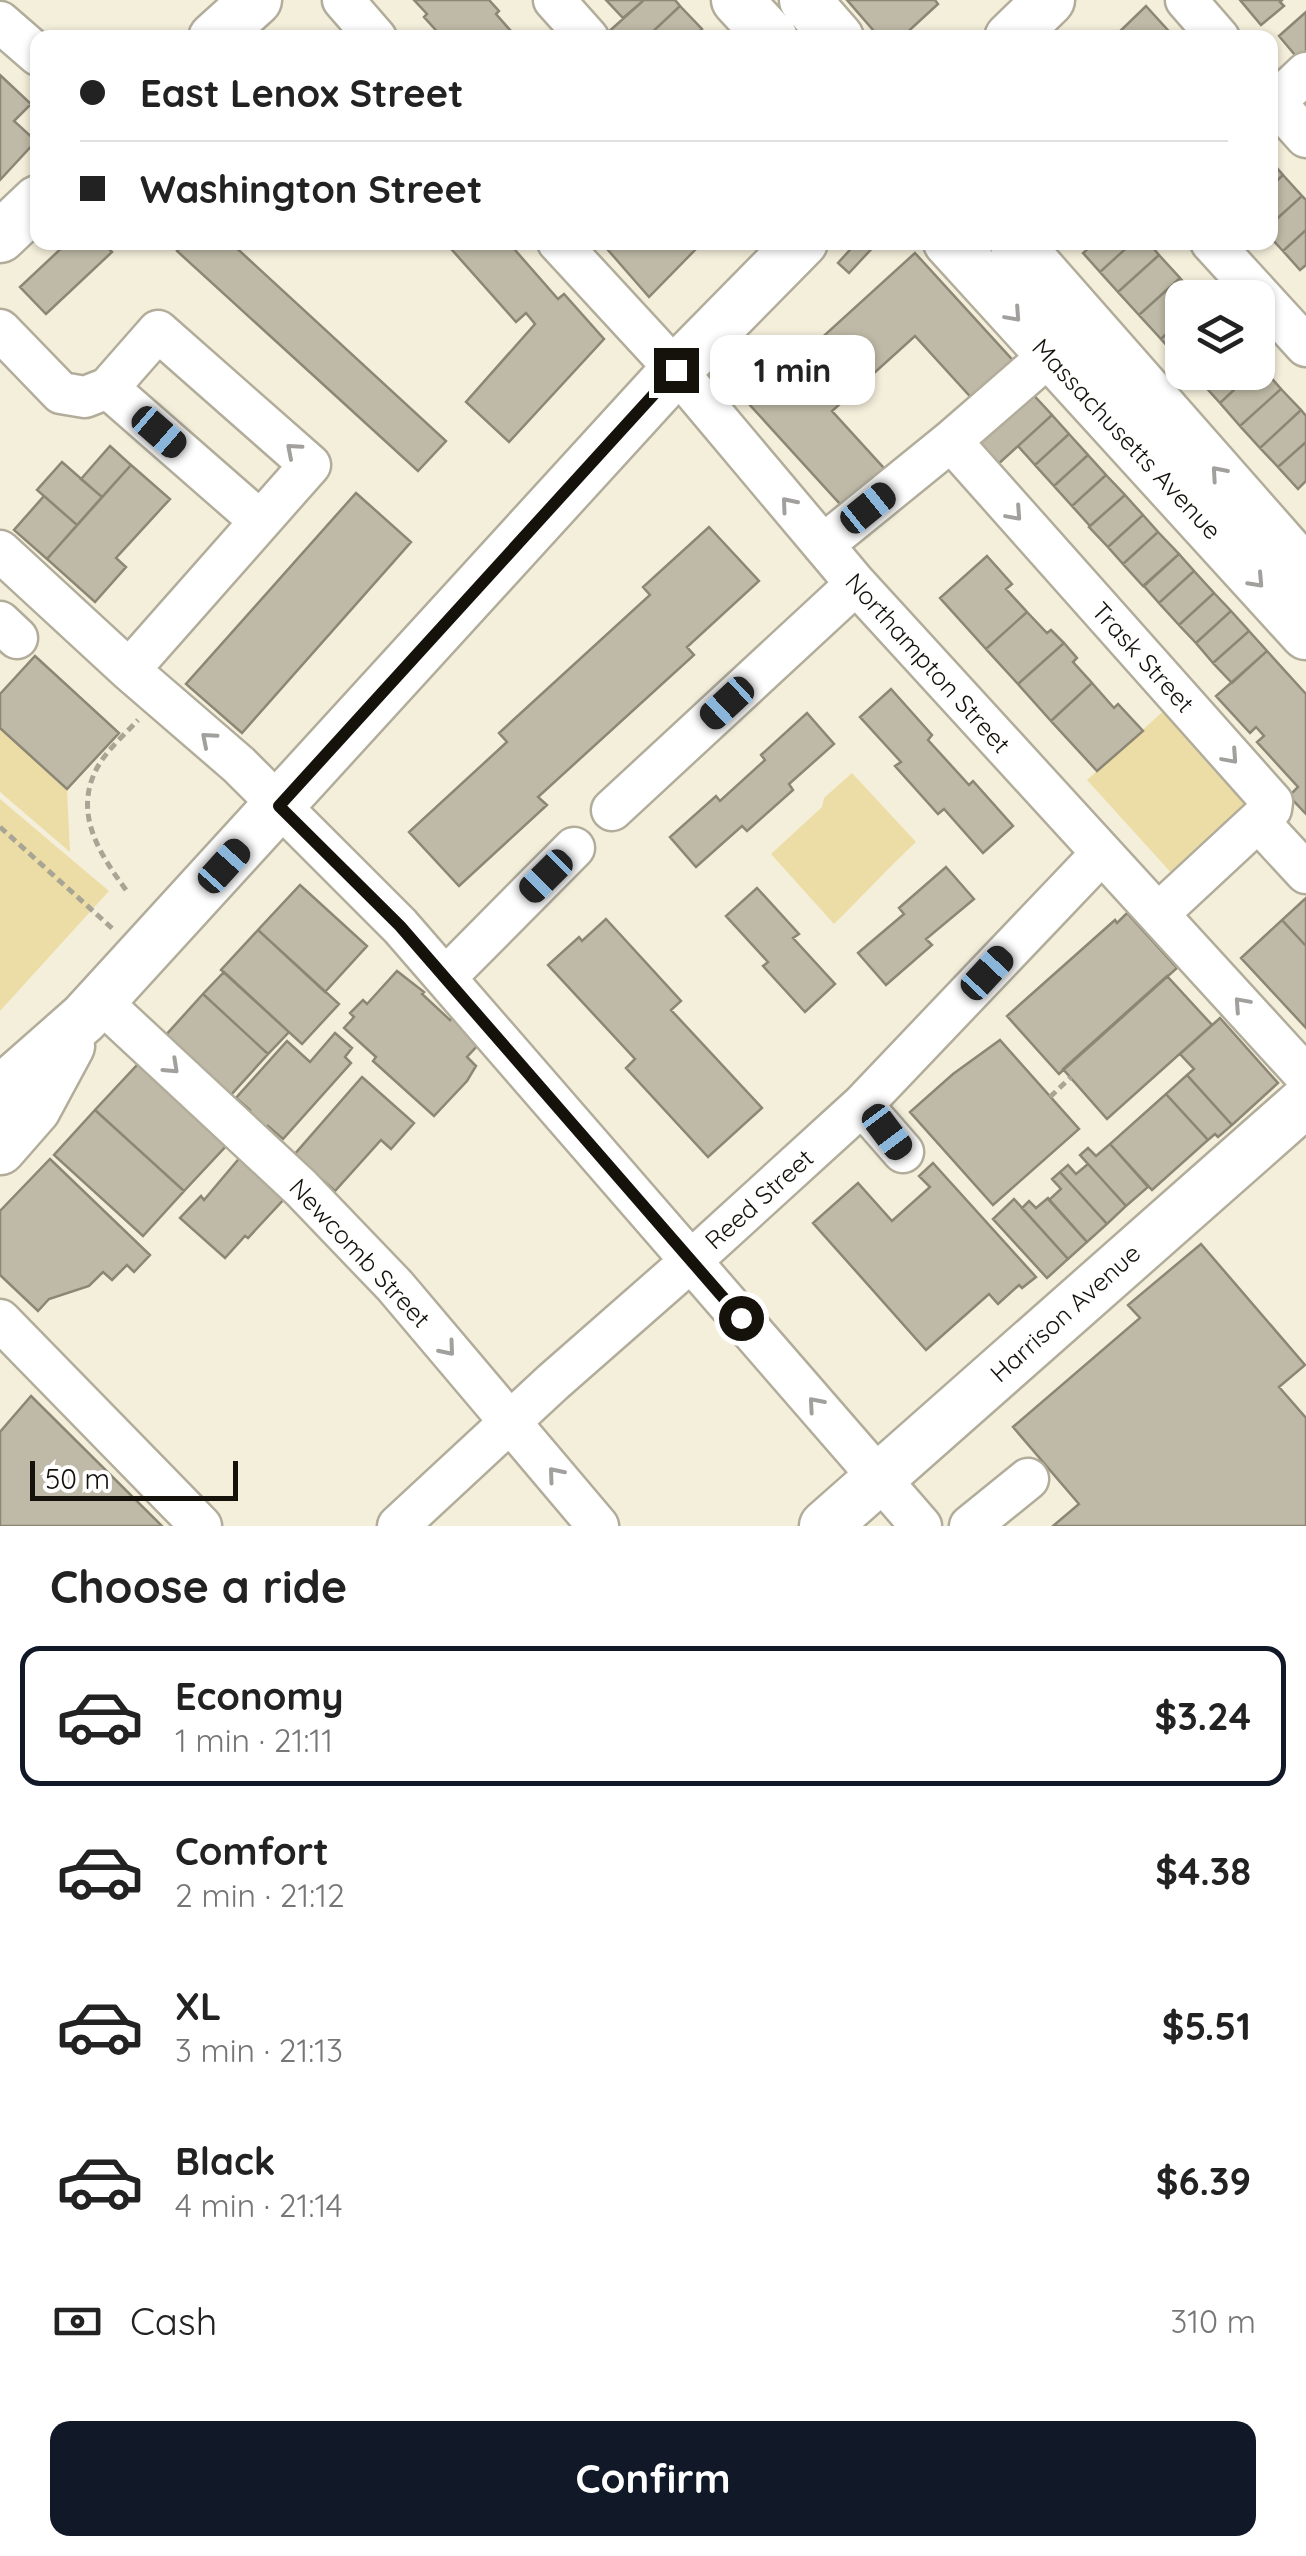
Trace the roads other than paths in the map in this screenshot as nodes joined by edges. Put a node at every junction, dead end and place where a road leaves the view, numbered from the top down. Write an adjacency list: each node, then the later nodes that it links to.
1 (256, 0): 9 (main road)
2 (343, 0): 10 (street)
3 (554, 0): 11 (street)
4 (737, 0): 12 (main road)
5 (804, 0): 13 (main road)
6 (1049, 0): 14 (main road)
7 (1186, 0): 15 (street)
8 (0, 22): 16 (street)
9 (223, 30)
10 (369, 30)
11 (581, 30)
12 (765, 30)
13 (831, 30)
14 (1018, 30)
15 (1212, 30)
16 (30, 48)
17 (1306, 73): 18 (street)
18 (1278, 97)
19 (1278, 108): 20 (street)
20 (1306, 137)
21 (30, 209): 22 (main road)
22 (0, 237)
23 (565, 250): 31 (street, Northampton Street)
24 (794, 250): 31 (main road)
25 (956, 250): 30 (main road, Massachusetts Avenue, one-way to 30)
26 (1033, 250): 37 (main road, Massachusetts Avenue, one-way to 26)
27 (1218, 250): 29 (street)
28 (0, 330): 32 (street)
29 (1306, 346)
30 (1050, 355): 33 (street); 39 (main road, Massachusetts Avenue, one-way to 39)
31 (676, 370): 35 (street, Northampton Street, one-way to 31); 41 (main road)
32 (108, 388): 34 (street); 34 (street, one-way to 32)
33 (951, 441): 35 (street); 43 (street, Trask Street, one-way to 43)
34 (260, 521): 40 (street)
35 (823, 545): 38 (street, Northampton Street)
36 (0, 551): 40 (street)
37 (1306, 573)
38 (856, 584): 42 (street); 45 (street, Northampton Street)
39 (1306, 634)
40 (129, 670): 41 (street, one-way to 40)
41 (279, 806): 48 (street); 49 (main road)
42 (612, 810)
43 (1258, 820): 46 (street); 47 (street)
44 (574, 848): 48 (street)
45 (1102, 853): 47 (street, Northampton Street); 53 (street, Reed Street)
46 (1306, 873)
47 (1159, 913): 50 (street, Northampton Street, one-way to 47)
48 (446, 977): 56 (street)
49 (92, 1009): 51 (main road); 54 (main road); 58 (street, Newcomb Street, one-way to 58)
50 (1306, 1076)
51 (0, 1092)
52 (1306, 1101): 59 (main road, Harrison Avenue)
53 (862, 1105): 55 (street); 56 (street, Reed Street)
54 (0, 1149)
55 (902, 1152)
56 (692, 1260): 58 (street, Reed Street); 59 (street, one-way to 56)
57 (0, 1320): 61 (street)
58 (511, 1422): 62 (street, Reed Street); 63 (street, Newcomb Street, one-way to 58)
59 (879, 1478): 64 (main road, Harrison Avenue); 65 (street)
60 (1028, 1479): 66 (street)
61 (200, 1526)
62 (398, 1526)
63 (598, 1526)
64 (825, 1526)
65 (921, 1526)
66 (970, 1526)

